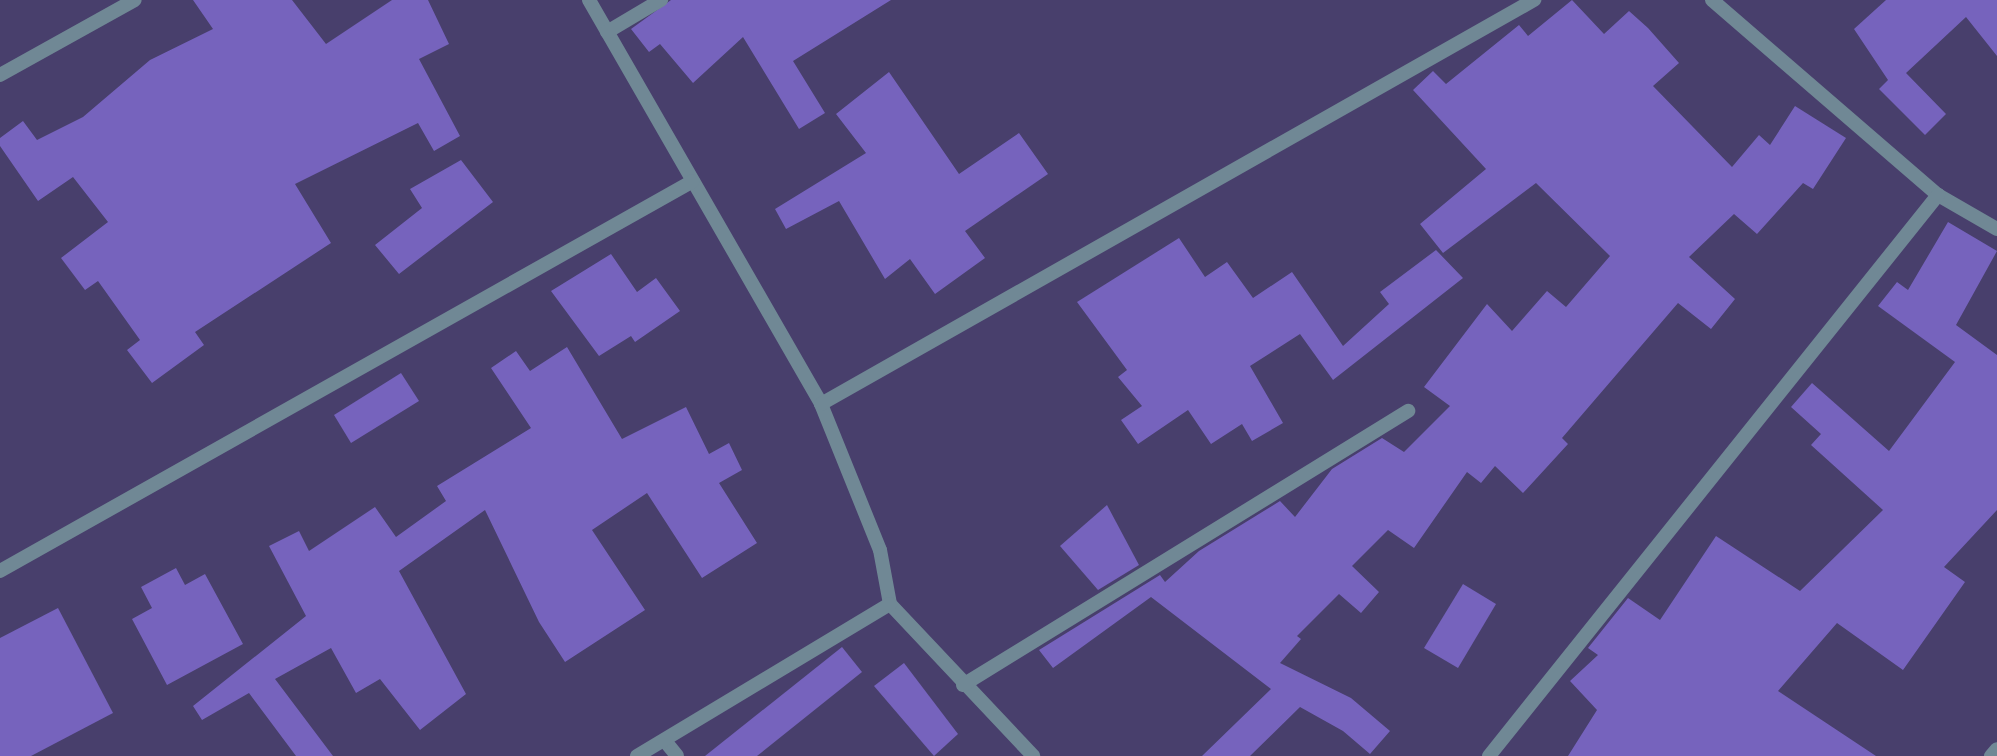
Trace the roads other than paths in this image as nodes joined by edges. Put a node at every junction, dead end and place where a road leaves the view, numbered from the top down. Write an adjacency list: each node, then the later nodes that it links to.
1 (135, 0): 7 (street)
2 (589, 0): 6 (street)
3 (661, 0): 6 (street)
4 (1534, 0): 11 (street)
5 (1712, 0): 9 (street)
6 (607, 32): 8 (street)
7 (0, 75)
8 (693, 181): 11 (street); 13 (street)
9 (1938, 195): 10 (street); 21 (street)
10 (1997, 229)
11 (821, 404): 14 (street)
12 (1408, 411): 15 (street)
13 (0, 571)
14 (890, 604): 15 (street); 16 (street)
15 (963, 685): 20 (street)
16 (665, 741): 18 (street); 19 (street)
17 (1997, 749): 22 (street)
18 (637, 756)
19 (677, 756)
20 (1033, 756)
21 (1489, 756)
22 (1992, 756)

